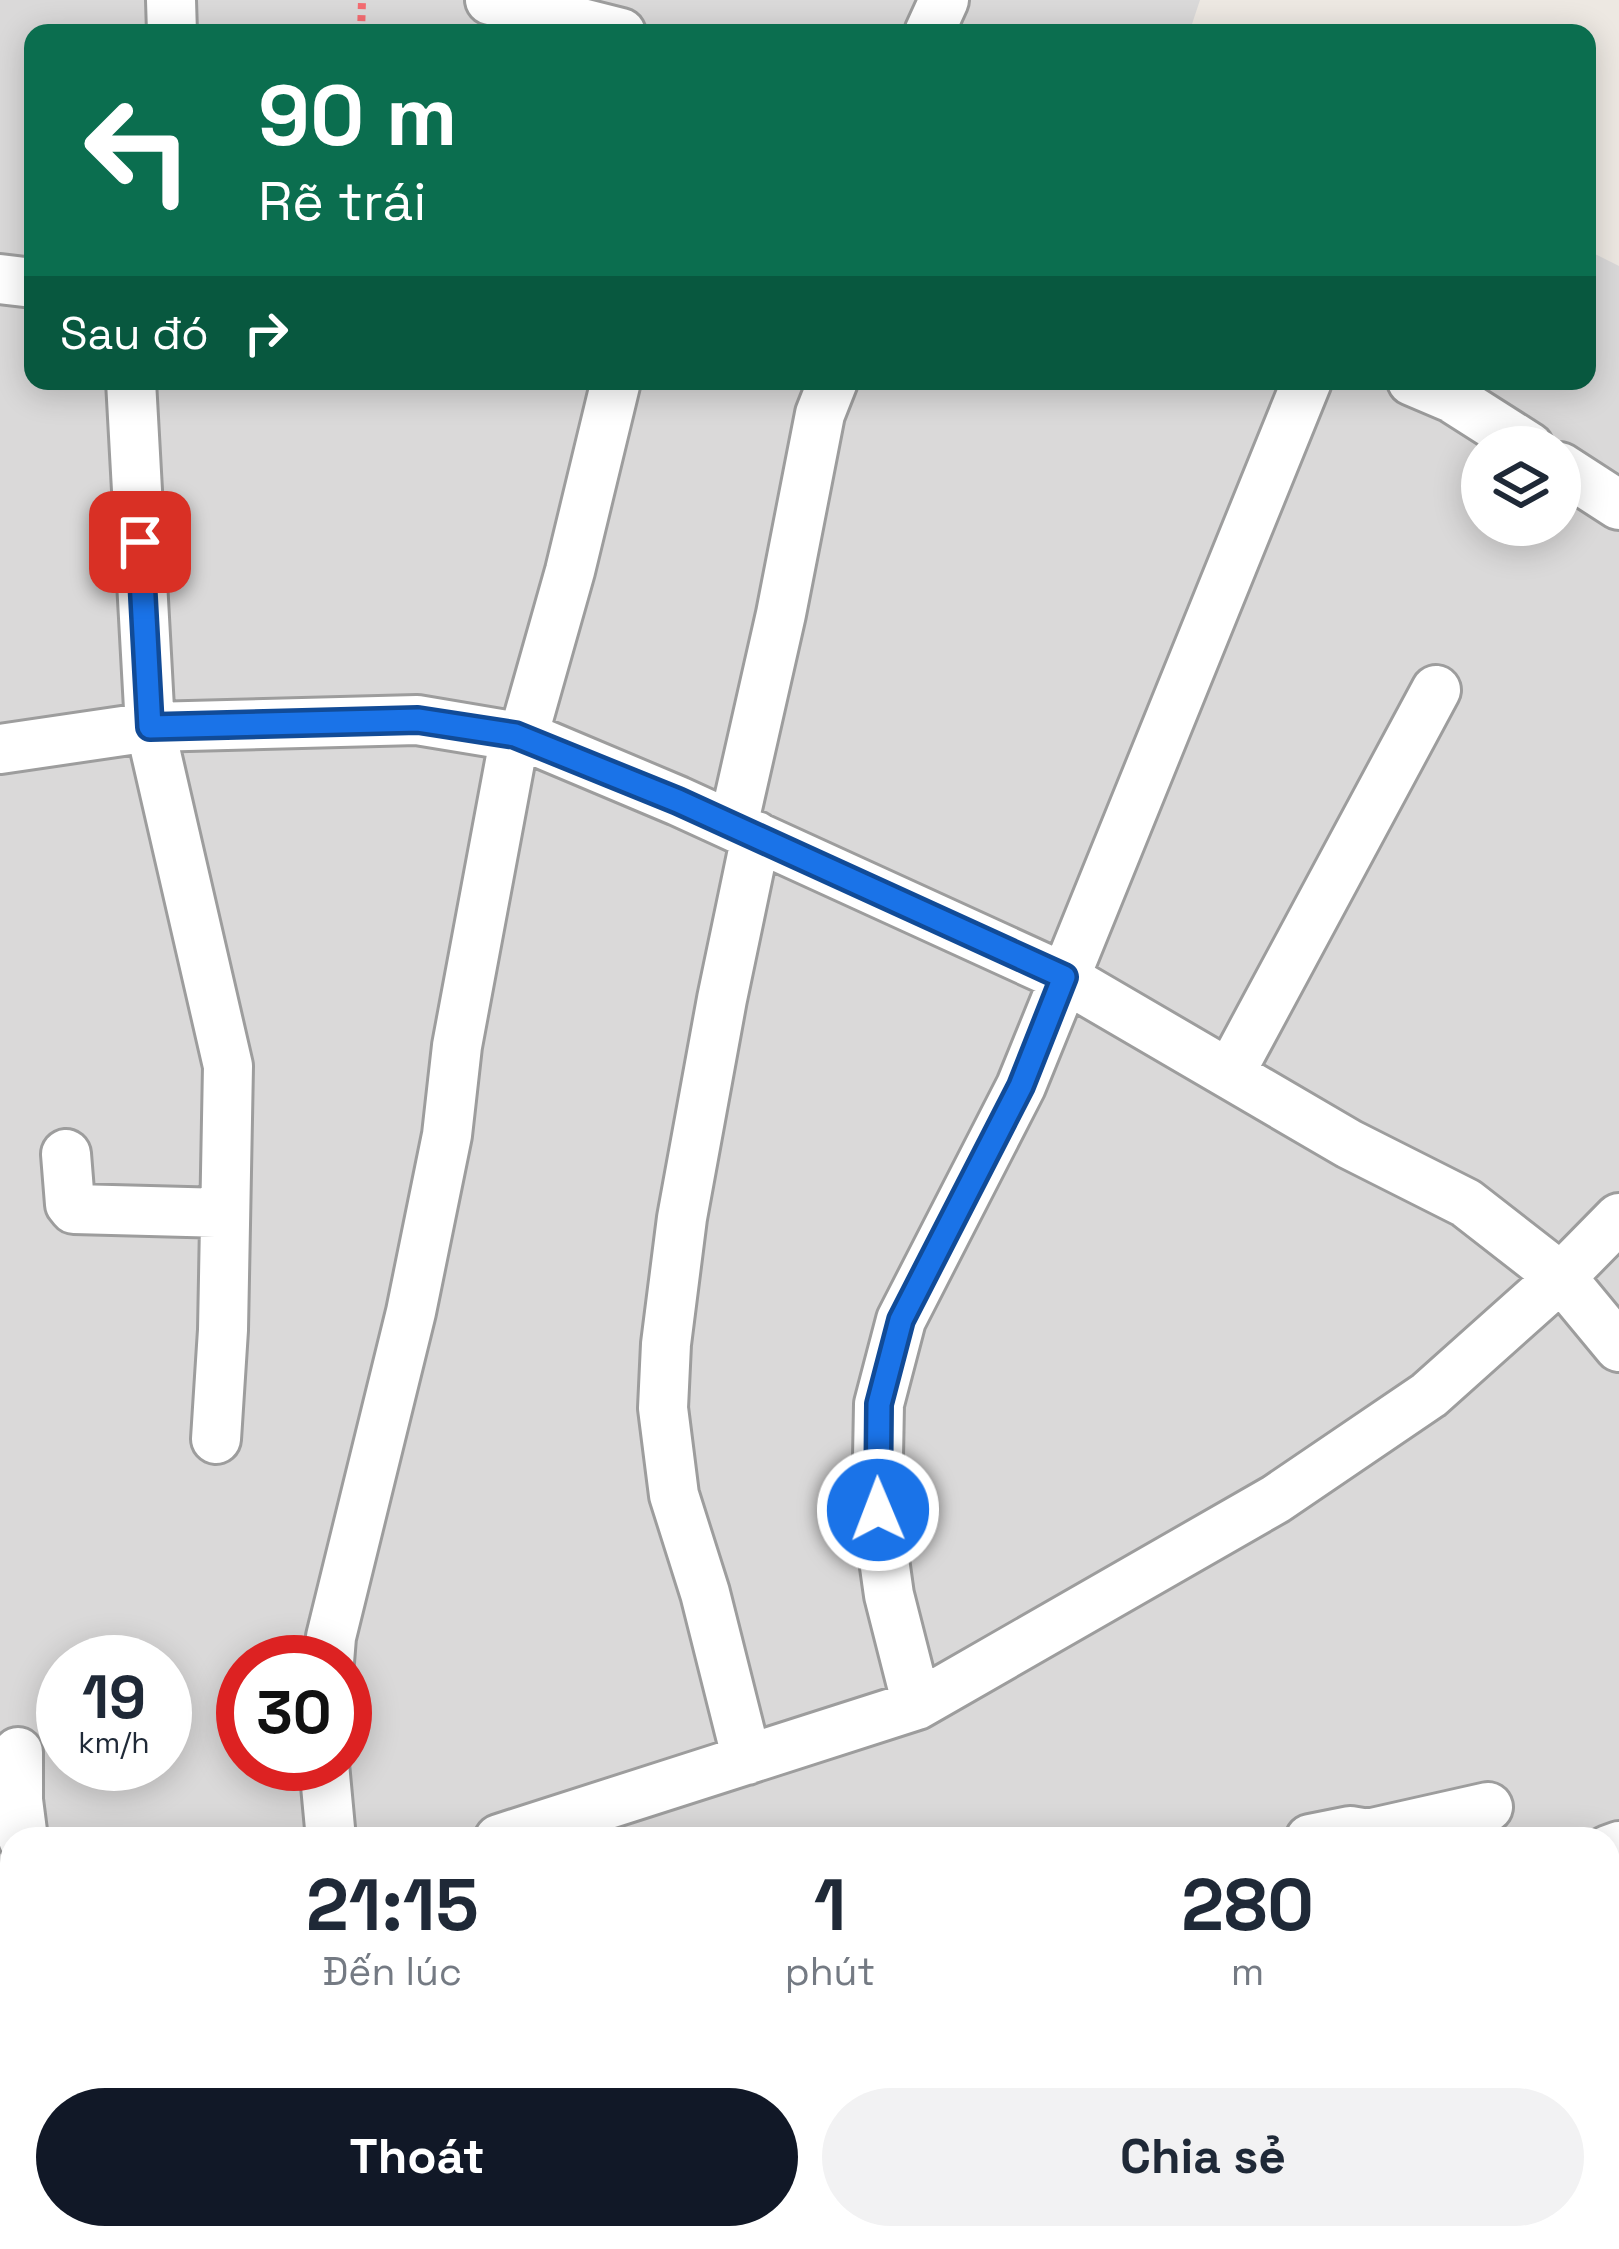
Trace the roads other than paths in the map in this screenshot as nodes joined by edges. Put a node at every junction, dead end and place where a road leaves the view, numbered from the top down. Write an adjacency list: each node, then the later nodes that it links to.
1 (490, 0): 2 (street)
2 (585, 24)
3 (131, 390): 12 (street)
4 (614, 390): 13 (street)
5 (829, 390): 15 (street)
6 (1303, 390): 16 (street)
7 (1433, 390): 8 (street)
8 (1495, 426)
9 (1581, 481): 10 (street)
10 (1619, 505)
11 (1436, 690): 17 (street)
12 (150, 727): 13 (street); 14 (street); 19 (street)
13 (519, 736): 15 (street); 24 (street)
14 (0, 749)
15 (745, 831): 16 (street); 27 (street)
16 (1064, 977): 17 (street); 25 (street)
17 (1230, 1073): 21 (street)
18 (66, 1154): 19 (street)
19 (225, 1213): 23 (street)
20 (1619, 1218): 21 (street)
21 (1561, 1277): 22 (street); 25 (street)
22 (1619, 1347)
23 (216, 1439)
24 (331, 1635)
25 (917, 1705): 27 (street)
26 (18, 1752): 30 (street)
27 (747, 1760): 32 (street)
28 (327, 1791): 31 (street)
29 (1488, 1807): 33 (street)
30 (21, 1827)
31 (330, 1827)
32 (537, 1827)
33 (1407, 1827)

